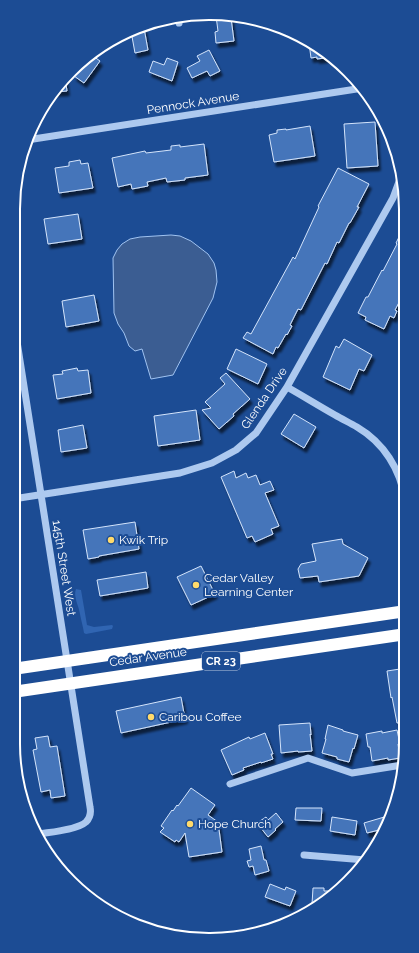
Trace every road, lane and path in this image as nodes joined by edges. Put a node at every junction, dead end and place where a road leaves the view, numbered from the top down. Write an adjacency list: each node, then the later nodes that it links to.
1 (356, 89): 2 (street, Pennock Avenue)
2 (33, 139)
3 (397, 186): 5 (street, Glenda Drive)
4 (20, 361): 7 (street, 145th Street West)
5 (287, 387): 6 (street); 7 (street, Glenda Drive)
6 (399, 478)
7 (42, 495): 8 (street, Glenda Drive); 11 (street, 145th Street West)
8 (20, 498)
9 (399, 612): 11 (highway, Cedar Avenue / CR 23)
10 (399, 635): 13 (highway, Cedar Avenue / CR 23)
11 (68, 661): 12 (highway, Cedar Avenue / CR 23); 13 (street, 145th Street West)
12 (20, 668)
13 (71, 683): 14 (highway, Cedar Avenue / CR 23); 17 (street, 145th Street West)
14 (20, 691)
15 (397, 766): 16 (street)
16 (230, 784)
17 (43, 833)
18 (304, 855): 19 (street)
19 (360, 860)

